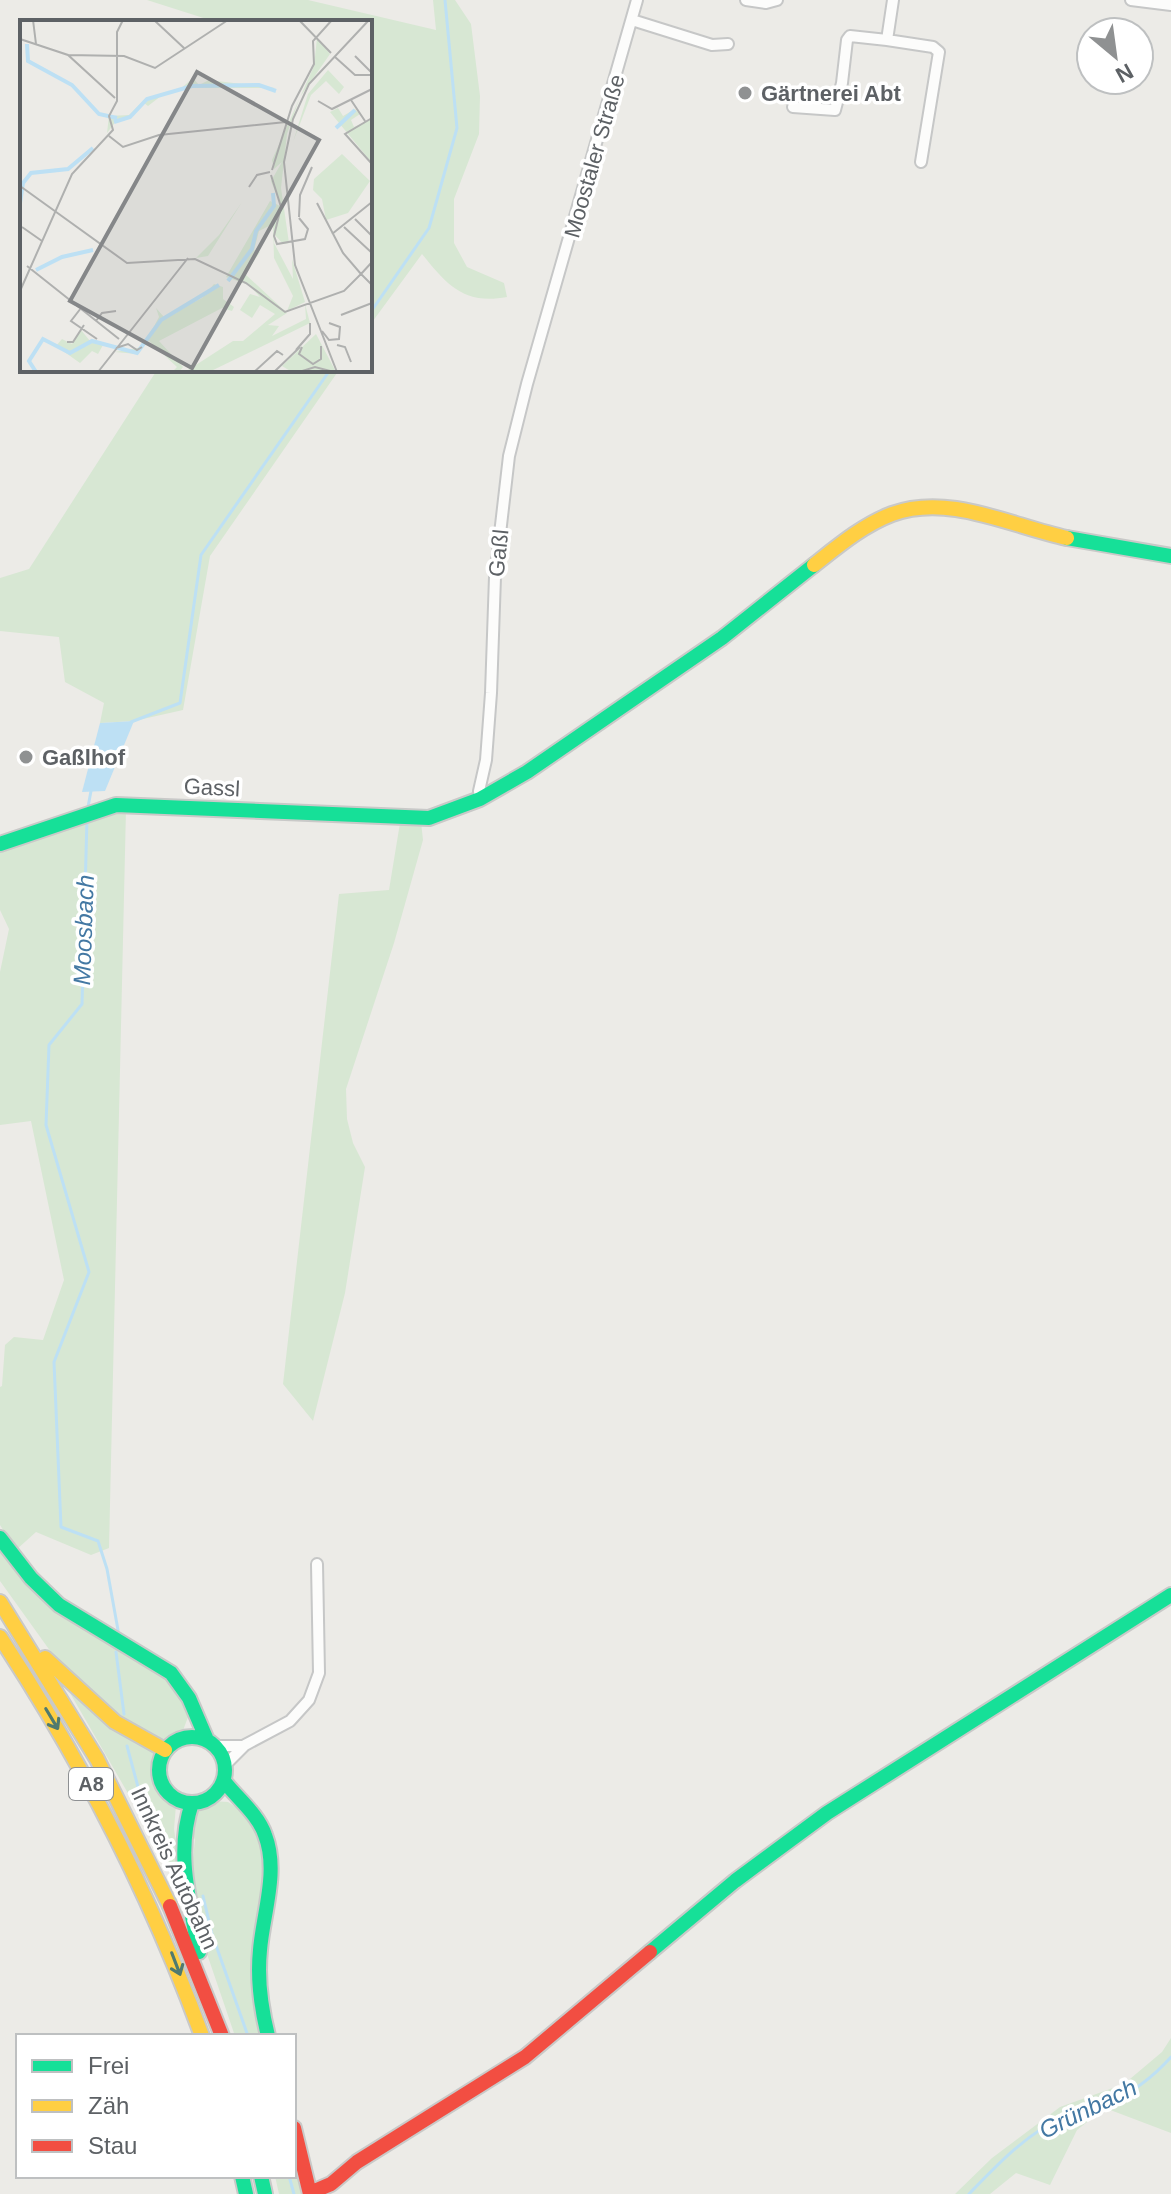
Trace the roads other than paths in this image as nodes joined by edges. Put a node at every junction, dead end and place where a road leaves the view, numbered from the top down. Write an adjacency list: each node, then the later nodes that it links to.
1 (637, 0): 7 (street, Moostaler Straße)
2 (746, 0): 3 (street)
3 (777, 0)
4 (893, 0): 8 (street)
5 (1131, 0): 6 (street)
6 (1171, 5)
7 (632, 20): 9 (street); 12 (street, Moostaler Straße)
8 (887, 40): 10 (street); 11 (street)
9 (728, 44)
10 (793, 107)
11 (921, 162)
12 (549, 311): 14 (street, Gaßl)
13 (1171, 556): 14 (main road)
14 (480, 800): 15 (main road, Gassl)
15 (0, 844)
16 (0, 1538): 22 (main road)
17 (317, 1564): 25 (street)
18 (1171, 1595): 37 (main road)
19 (0, 1602): 20 (main road, Innkreis Autobahn / A8)
20 (20, 1632): 26 (main road); 32 (main road, Innkreis Autobahn / A8)
21 (4, 1644): 33 (main road, Innkreis Autobahn / A8, one-way to 33)
22 (194, 1713): 23 (main road); 24 (main road)
23 (186, 1737): 24 (main road); 26 (main road)
24 (212, 1743): 25 (street); 27 (main road)
25 (245, 1745): 27 (street)
26 (165, 1750): 31 (main road)
27 (225, 1765): 28 (main road)
28 (224, 1781): 29 (main road); 30 (main road)
29 (212, 1797): 30 (main road); 31 (main road)
30 (239, 1801): 35 (main road)
31 (192, 1803): 32 (main road)
32 (205, 1986): 34 (main road, Innkreis Autobahn / A8)
33 (201, 2034)
34 (221, 2034)
35 (268, 2034)
36 (296, 2136): 37 (main road)
37 (310, 2193)

